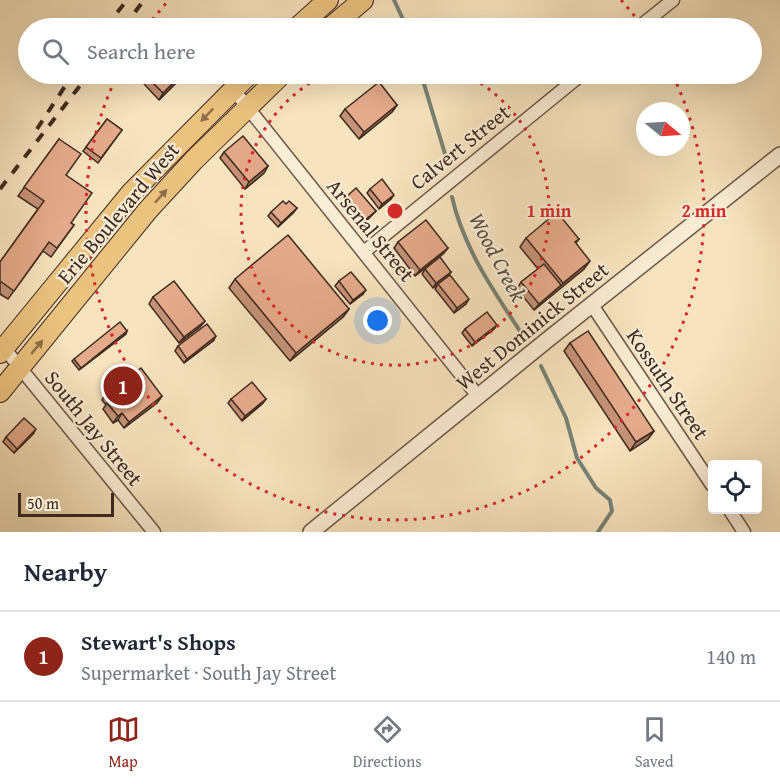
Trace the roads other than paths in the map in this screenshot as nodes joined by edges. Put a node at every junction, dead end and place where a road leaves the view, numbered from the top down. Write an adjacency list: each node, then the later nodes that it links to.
1 (328, 0): 4 (main road)
2 (363, 0): 5 (main road)
3 (673, 0): 6 (street)
4 (308, 18)
5 (342, 18)
6 (650, 18)
7 (238, 84): 10 (main road, Erie Boulevard West)
8 (271, 84): 11 (main road, Erie Boulevard West)
9 (570, 84): 13 (street, Calvert Street)
10 (233, 88): 11 (street, Arsenal Street); 15 (main road, Erie Boulevard West, one-way to 15)
11 (247, 107): 13 (street, Arsenal Street); 16 (main road, Erie Boulevard West, one-way to 11)
12 (780, 155): 14 (street, West Dominick Street)
13 (364, 252): 18 (street, Arsenal Street)
14 (592, 305): 18 (street, West Dominick Street); 19 (street, Kossuth Street)
15 (2, 351): 16 (street, South Jay Street)
16 (20, 367): 17 (main road, Erie Boulevard West); 21 (street, South Jay Street)
17 (0, 392)
18 (478, 396): 22 (street, West Dominick Street)
19 (708, 479)
20 (732, 514): 23 (street)
21 (154, 532)
22 (311, 532)
23 (744, 532)

